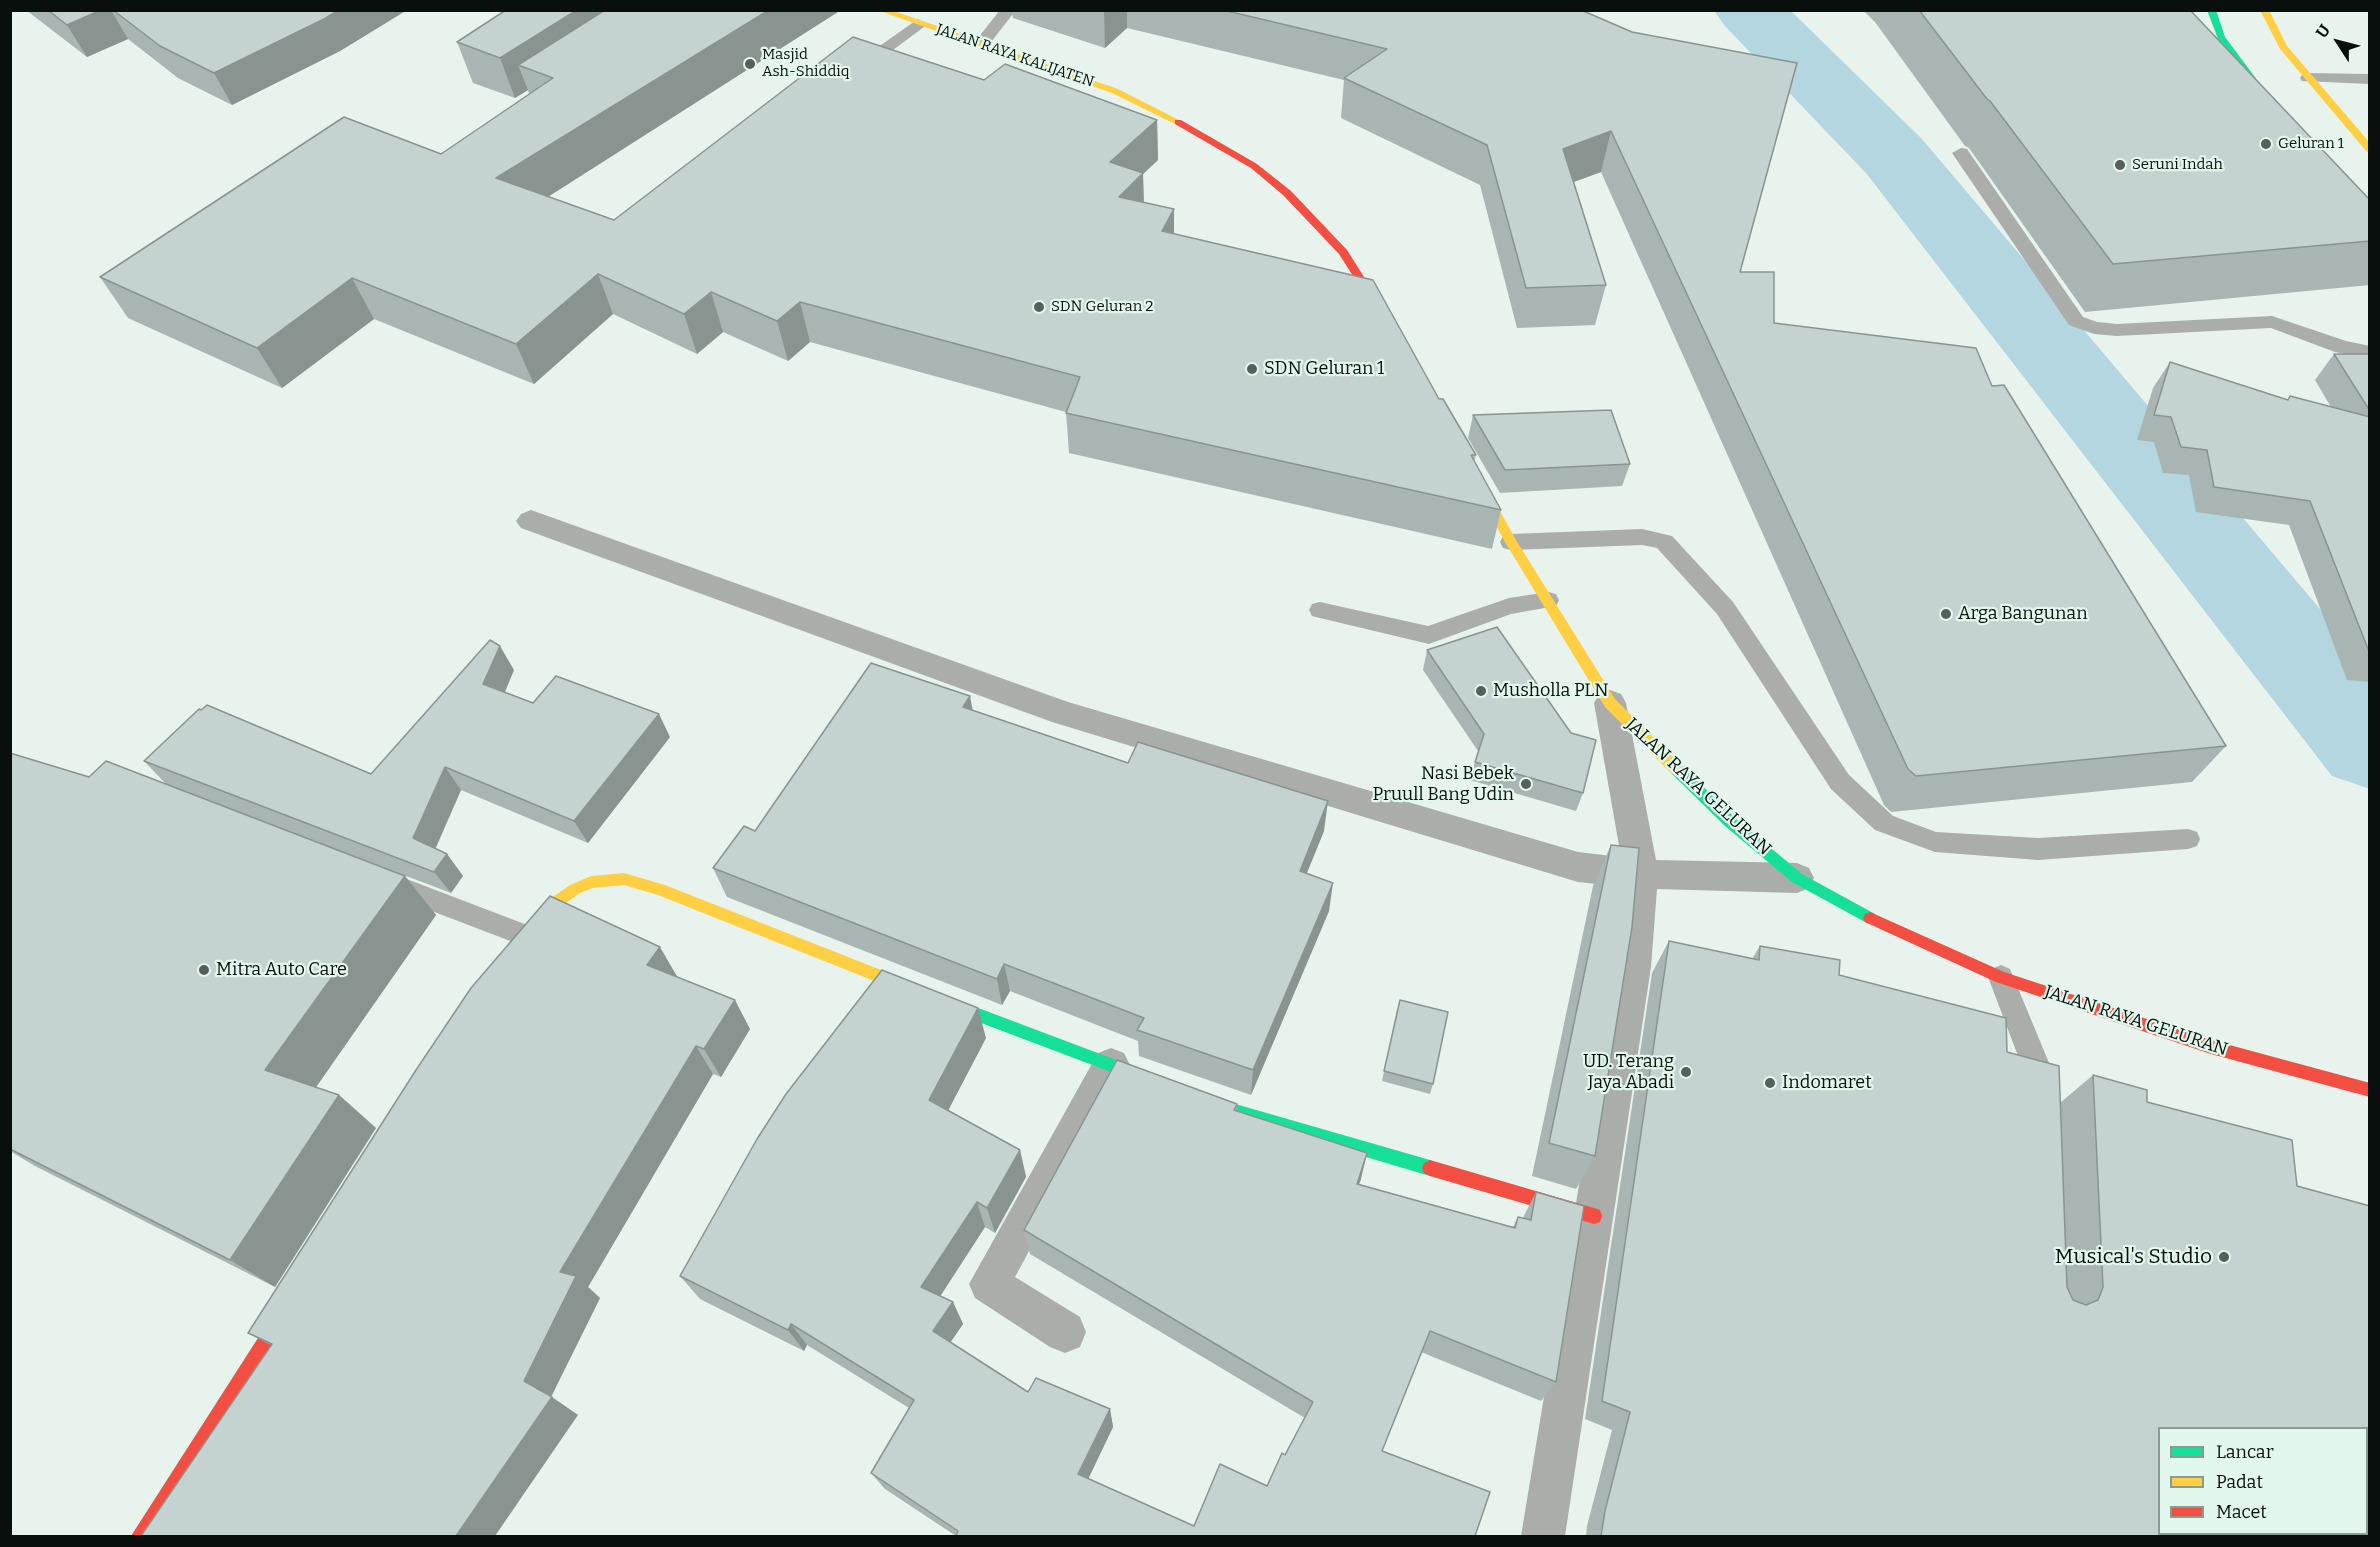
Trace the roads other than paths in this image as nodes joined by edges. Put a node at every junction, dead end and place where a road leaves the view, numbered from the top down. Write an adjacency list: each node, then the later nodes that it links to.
1 (881, 10): 5 (main road, JALAN RAYA KALIJATEN)
2 (1009, 10): 6 (lane)
3 (2211, 10): 10 (main road)
4 (2264, 10): 8 (main road)
5 (918, 24): 6 (main road, JALAN RAYA KALIJATEN); 7 (lane)
6 (982, 43): 13 (main road, JALAN RAYA KALIJATEN)
7 (848, 75)
8 (2308, 78): 9 (lane); 11 (main road)
9 (2370, 79)
10 (2275, 109)
11 (2370, 150)
12 (1961, 153): 14 (lane)
13 (1388, 324)
14 (2370, 353)
15 (1467, 463): 17 (main road, JALAN RAYA GELURAN)
16 (531, 520): 22 (street)
17 (1511, 542): 18 (main road, JALAN RAYA GELURAN); 21 (lane)
18 (1548, 600): 19 (lane); 20 (main road, JALAN RAYA GELURAN)
19 (1320, 610)
20 (1610, 703): 22 (street); 24 (main road, JALAN RAYA GELURAN)
21 (2188, 839)
22 (1641, 874): 24 (street); 30 (street)
23 (372, 876): 25 (lane)
24 (1797, 878): 26 (main road, JALAN RAYA GELURAN)
25 (522, 941): 27 (main road)
26 (2001, 977): 28 (main road, JALAN RAYA GELURAN); 29 (lane)
27 (1111, 1065): 30 (main road); 32 (street)
28 (2370, 1090)
29 (2044, 1118)
30 (1594, 1216): 34 (street)
31 (295, 1296): 33 (main road)
32 (1065, 1332)
33 (140, 1536)
34 (1543, 1536)

